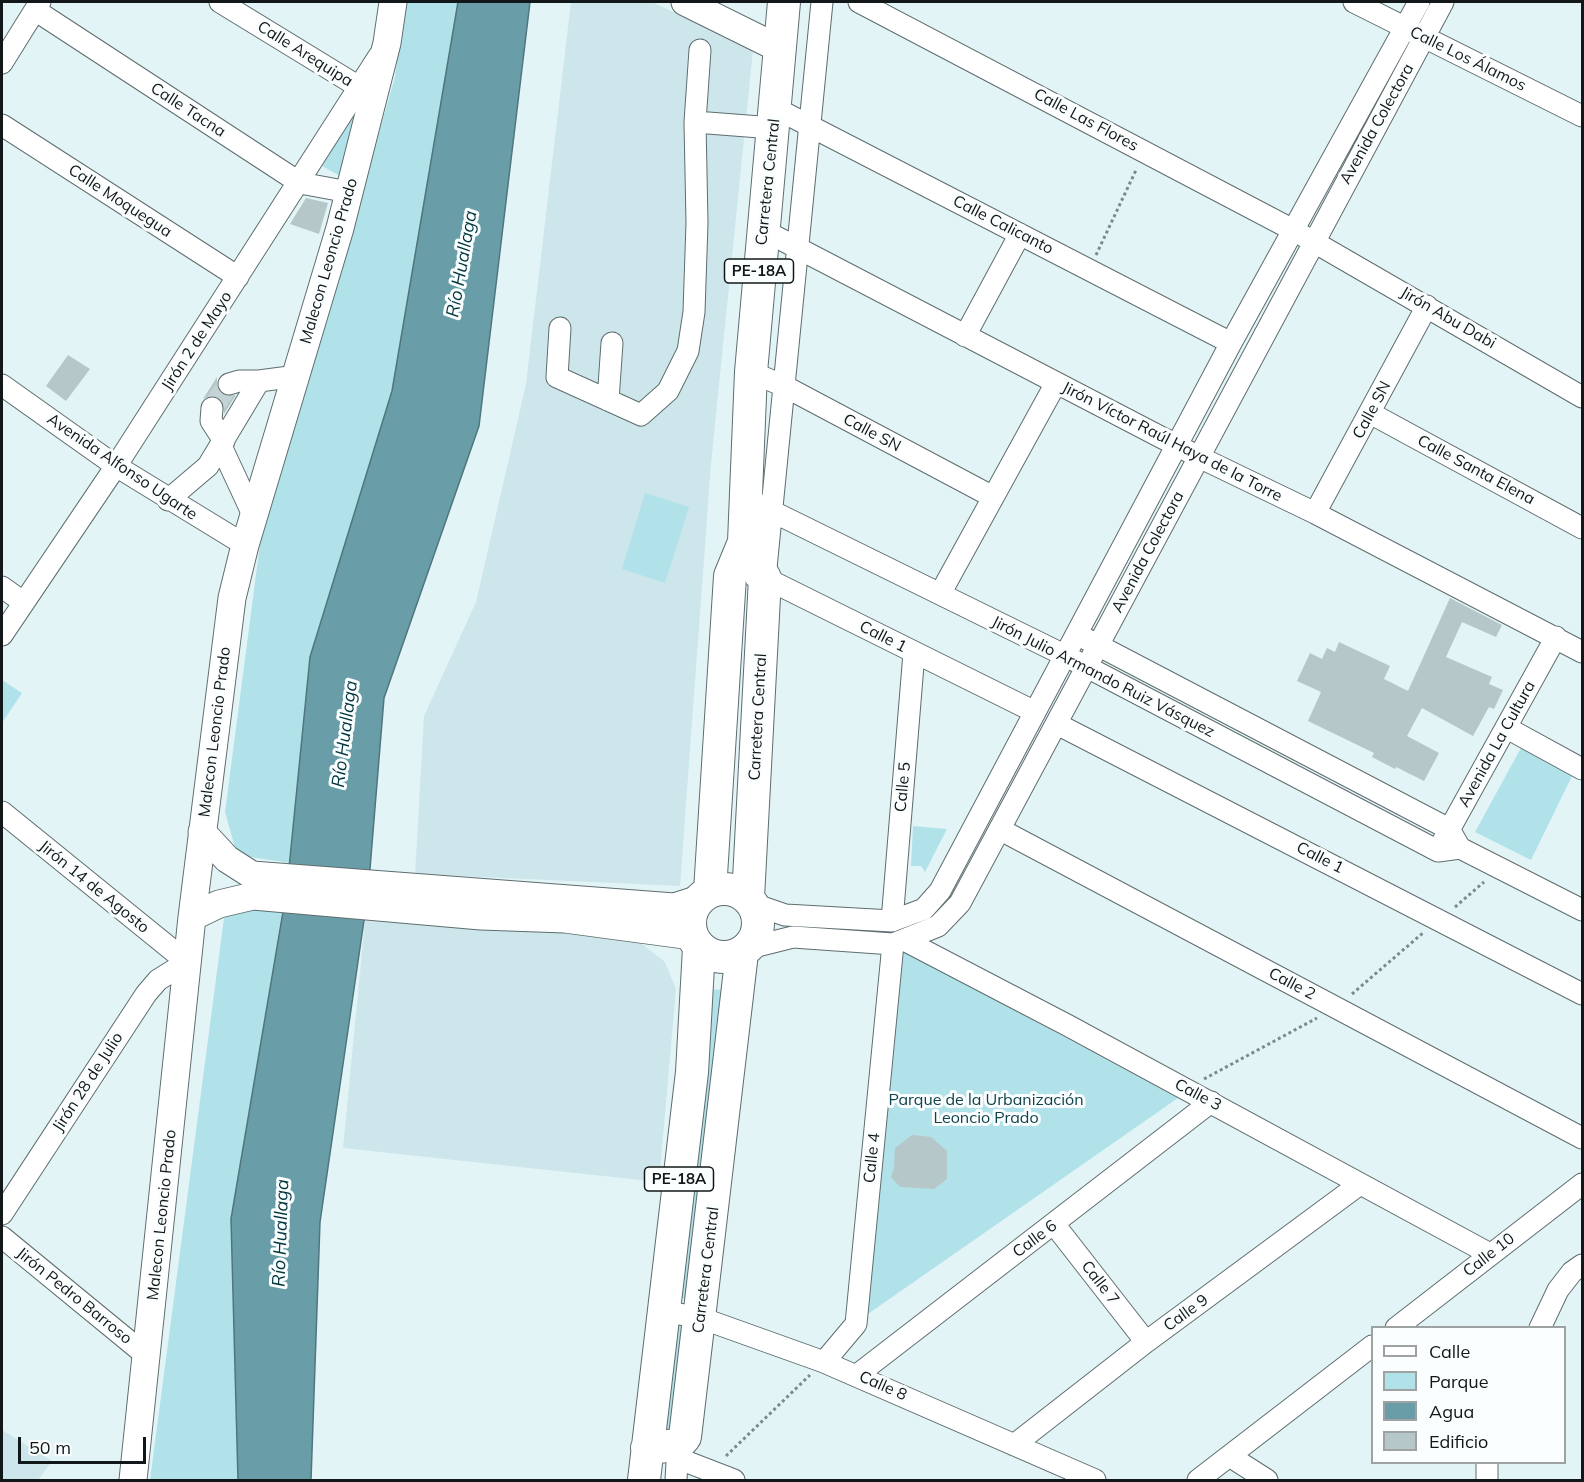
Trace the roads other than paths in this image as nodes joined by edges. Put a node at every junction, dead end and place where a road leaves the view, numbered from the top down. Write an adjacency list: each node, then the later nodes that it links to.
1 (220, 2): 17 (street, Calle Arequipa)
2 (393, 2): 13 (main road, Malecon Leoncio Prado)
3 (685, 2): 14 (main road)
4 (784, 2): 14 (highway, Carretera Central / PE-18A)
5 (822, 2): 22 (street)
6 (859, 2): 27 (street, Calle Las Flores)
7 (1354, 2): 11 (street, Calle Los Álamos)
8 (1419, 2): 11 (street, Avenida Colectora)
9 (1443, 2): 12 (street, Avenida Colectora)
10 (38, 6): 16 (street); 23 (street, Calle Tacna)
11 (1404, 28): 12 (street, Calle Los Álamos); 27 (street, Avenida Colectora)
12 (1424, 38): 18 (street, Calle Los Álamos); 27 (street, Avenida Colectora)
13 (387, 43): 17 (street, Jirón 2 de Mayo); 24 (main road, Malecon Leoncio Prado)
14 (780, 49): 19 (highway, Carretera Central / PE-18A)
15 (700, 50): 20 (street)
16 (2, 63)
17 (359, 87): 23 (street, Jirón 2 de Mayo)
18 (1582, 116)
19 (774, 118): 20 (street); 22 (street, Calle Calicanto); 25 (highway, Carretera Central / PE-18A)
20 (695, 122): 43 (street)
21 (2, 125): 29 (street, Calle Moquegua)
22 (810, 125): 26 (street, Calle Calicanto); 28 (street)
23 (300, 183): 24 (street, Calle Tacna); 29 (street, Jirón 2 de Mayo)
24 (349, 192): 36 (main road, Malecon Leoncio Prado)
25 (763, 230): 28 (street, Jirón Víctor Raúl Haya de la Torre); 35 (highway, Carretera Central / PE-18A)
26 (1020, 234): 32 (street); 34 (street, Calle Calicanto)
27 (1303, 237): 30 (street, Jirón Abu Dabi); 34 (street, Avenida Colectora); 48 (street, Avenida Colectora)
28 (797, 248): 32 (street, Jirón Víctor Raúl Haya de la Torre); 41 (street)
29 (238, 278): 49 (street, Jirón 2 de Mayo)
30 (1427, 306): 42 (street, Jirón Abu Dabi); 45 (street, Calle SN)
31 (560, 328): 43 (street)
32 (965, 336): 38 (street, Jirón Víctor Raúl Haya de la Torre)
33 (612, 343): 43 (street)
34 (1231, 343): 47 (street, Avenida Colectora)
35 (750, 372): 41 (street, Calle SN); 52 (highway, Carretera Central / PE-18A)
36 (297, 376): 37 (street); 54 (main road, Malecon Leoncio Prado)
37 (259, 381): 39 (street); 46 (street)
38 (1056, 382): 47 (street, Jirón Víctor Raúl Haya de la Torre); 50 (street)
39 (229, 384)
40 (2, 385): 49 (street, Avenida Alfonso Ugarte)
41 (784, 386): 50 (street, Calle SN); 52 (street)
42 (1582, 397)
43 (608, 400)
44 (212, 408): 46 (street)
45 (1370, 413): 53 (street, Calle SN); 55 (street, Calle Santa Elena)
46 (223, 443): 51 (street); 54 (street)
47 (1177, 446): 48 (street, Jirón Víctor Raúl Haya de la Torre); 63 (street, Avenida Colectora)
48 (1199, 457): 53 (street, Jirón Víctor Raúl Haya de la Torre); 66 (street, Avenida Colectora)
49 (116, 466): 51 (street, Avenida Alfonso Ugarte); 62 (street, Jirón 2 de Mayo)
50 (993, 497): 61 (street)
51 (168, 500): 57 (street, Avenida Alfonso Ugarte)
52 (759, 505): 56 (highway, Carretera Central / PE-18A); 59 (street); 61 (street, Jirón Julio Armando Ruiz Vásquez)
53 (1315, 513): 65 (street, Jirón Víctor Raúl Haya de la Torre)
54 (254, 517): 57 (main road, Malecon Leoncio Prado)
55 (1582, 528)
56 (744, 542): 58 (highway, Carretera Central / PE-18A); 59 (highway)
57 (245, 545): 80 (main road, Malecon Leoncio Prado)
58 (730, 576): 59 (street, Calle 1); 84 (highway, Carretera Central / PE-18A)
59 (765, 578): 68 (street, Calle 1); 85 (highway, Carretera Central)
60 (2, 587): 62 (street)
61 (940, 594): 69 (street, Jirón Julio Armando Ruiz Vásquez)
62 (23, 602): 64 (street, Jirón 2 de Mayo)
63 (1078, 634): 66 (street, Jirón Julio Armando Ruiz Vásquez); 69 (street, Avenida Colectora)
64 (2, 635)
65 (1556, 637): 67 (street, Jirón Víctor Raúl Haya de la Torre); 73 (street, Avenida La Cultura)
66 (1098, 646): 70 (street, Avenida Colectora); 74 (street, Jirón Julio Armando Ruiz Vásquez)
67 (1582, 652)
68 (914, 653): 71 (street, Calle 1); 89 (street, Calle 5)
69 (1066, 656): 70 (street, Jirón Julio Armando Ruiz Vásquez); 71 (street, Avenida Colectora)
70 (1086, 668): 72 (street, Avenida Colectora); 75 (street, Jirón Julio Armando Ruiz Vásquez)
71 (1033, 711): 89 (street, Avenida Colectora)
72 (1057, 724): 79 (street, Avenida Colectora); 94 (street, Calle 1)
73 (1507, 728): 76 (street); 78 (street, Avenida La Cultura)
74 (1290, 746): 75 (street); 78 (street, Jirón Julio Armando Ruiz Vásquez)
75 (1277, 766): 82 (street, Jirón Julio Armando Ruiz Vásquez)
76 (1582, 770)
77 (2, 812): 93 (street, Jirón 14 de Agosto)
78 (1449, 828): 81 (street); 82 (street, Avenida La Cultura)
79 (1000, 831): 91 (street, Avenida Colectora); 96 (street, Calle 2)
80 (202, 832): 83 (main road); 88 (main road, Malecon Leoncio Prado)
81 (1460, 848): 82 (street); 87 (street)
82 (1438, 851)
83 (253, 885): 86 (main road); 88 (main road)
84 (704, 895): 85 (highway); 86 (main road); 90 (highway)
85 (750, 901): 89 (street, Avenida Colectora); 92 (highway)
86 (484, 905): 90 (main road)
87 (1582, 910)
88 (192, 917): 93 (main road, Malecon Leoncio Prado)
89 (892, 921)
90 (695, 942): 92 (highway); 104 (highway, PE-18A)
91 (899, 942): 92 (street, Avenida Colectora); 95 (street, Calle 3); 111 (street, Calle 4)
92 (745, 950): 105 (highway, Carretera Central / PE-18A)
93 (187, 962): 99 (street, Jirón 28 de Julio); 110 (main road, Malecon Leoncio Prado)
94 (1582, 994)
95 (1212, 1102): 97 (street, Calle 3); 100 (street, Calle 6)
96 (1582, 1138)
97 (1360, 1184): 102 (street, Calle 3); 108 (street, Calle 9)
98 (1582, 1184): 102 (street, Calle 10)
99 (2, 1214)
100 (1054, 1224): 108 (street, Calle 7); 112 (street, Calle 6)
101 (2, 1236): 110 (street, Jirón Pedro Barroso)
102 (1490, 1254): 106 (street, Calle 10)
103 (1582, 1265): 107 (street)
104 (663, 1311): 105 (street, Calle 8); 114 (highway, PE-18A)
105 (701, 1318): 111 (street, Calle 8); 115 (highway, Carretera Central / PE-18A)
106 (1399, 1326)
107 (1541, 1326)
108 (1146, 1342): 113 (street, Calle 9)
109 (1371, 1347): 116 (street)
110 (147, 1356): 118 (main road, Malecon Leoncio Prado)
111 (824, 1362): 112 (street, Calle 8)
112 (857, 1375): 113 (street, Calle 8)
113 (1014, 1445): 122 (street, Calle 8)
114 (647, 1448): 115 (highway); 119 (highway, PE-18A)
115 (678, 1452): 120 (street); 121 (street)
116 (1231, 1458): 123 (street); 124 (street)
117 (1487, 1464): 125 (street)
118 (133, 1480)
119 (644, 1480)
120 (676, 1480)
121 (734, 1480)
122 (1095, 1480)
123 (1198, 1480)
124 (1267, 1480)
125 (1487, 1480)

